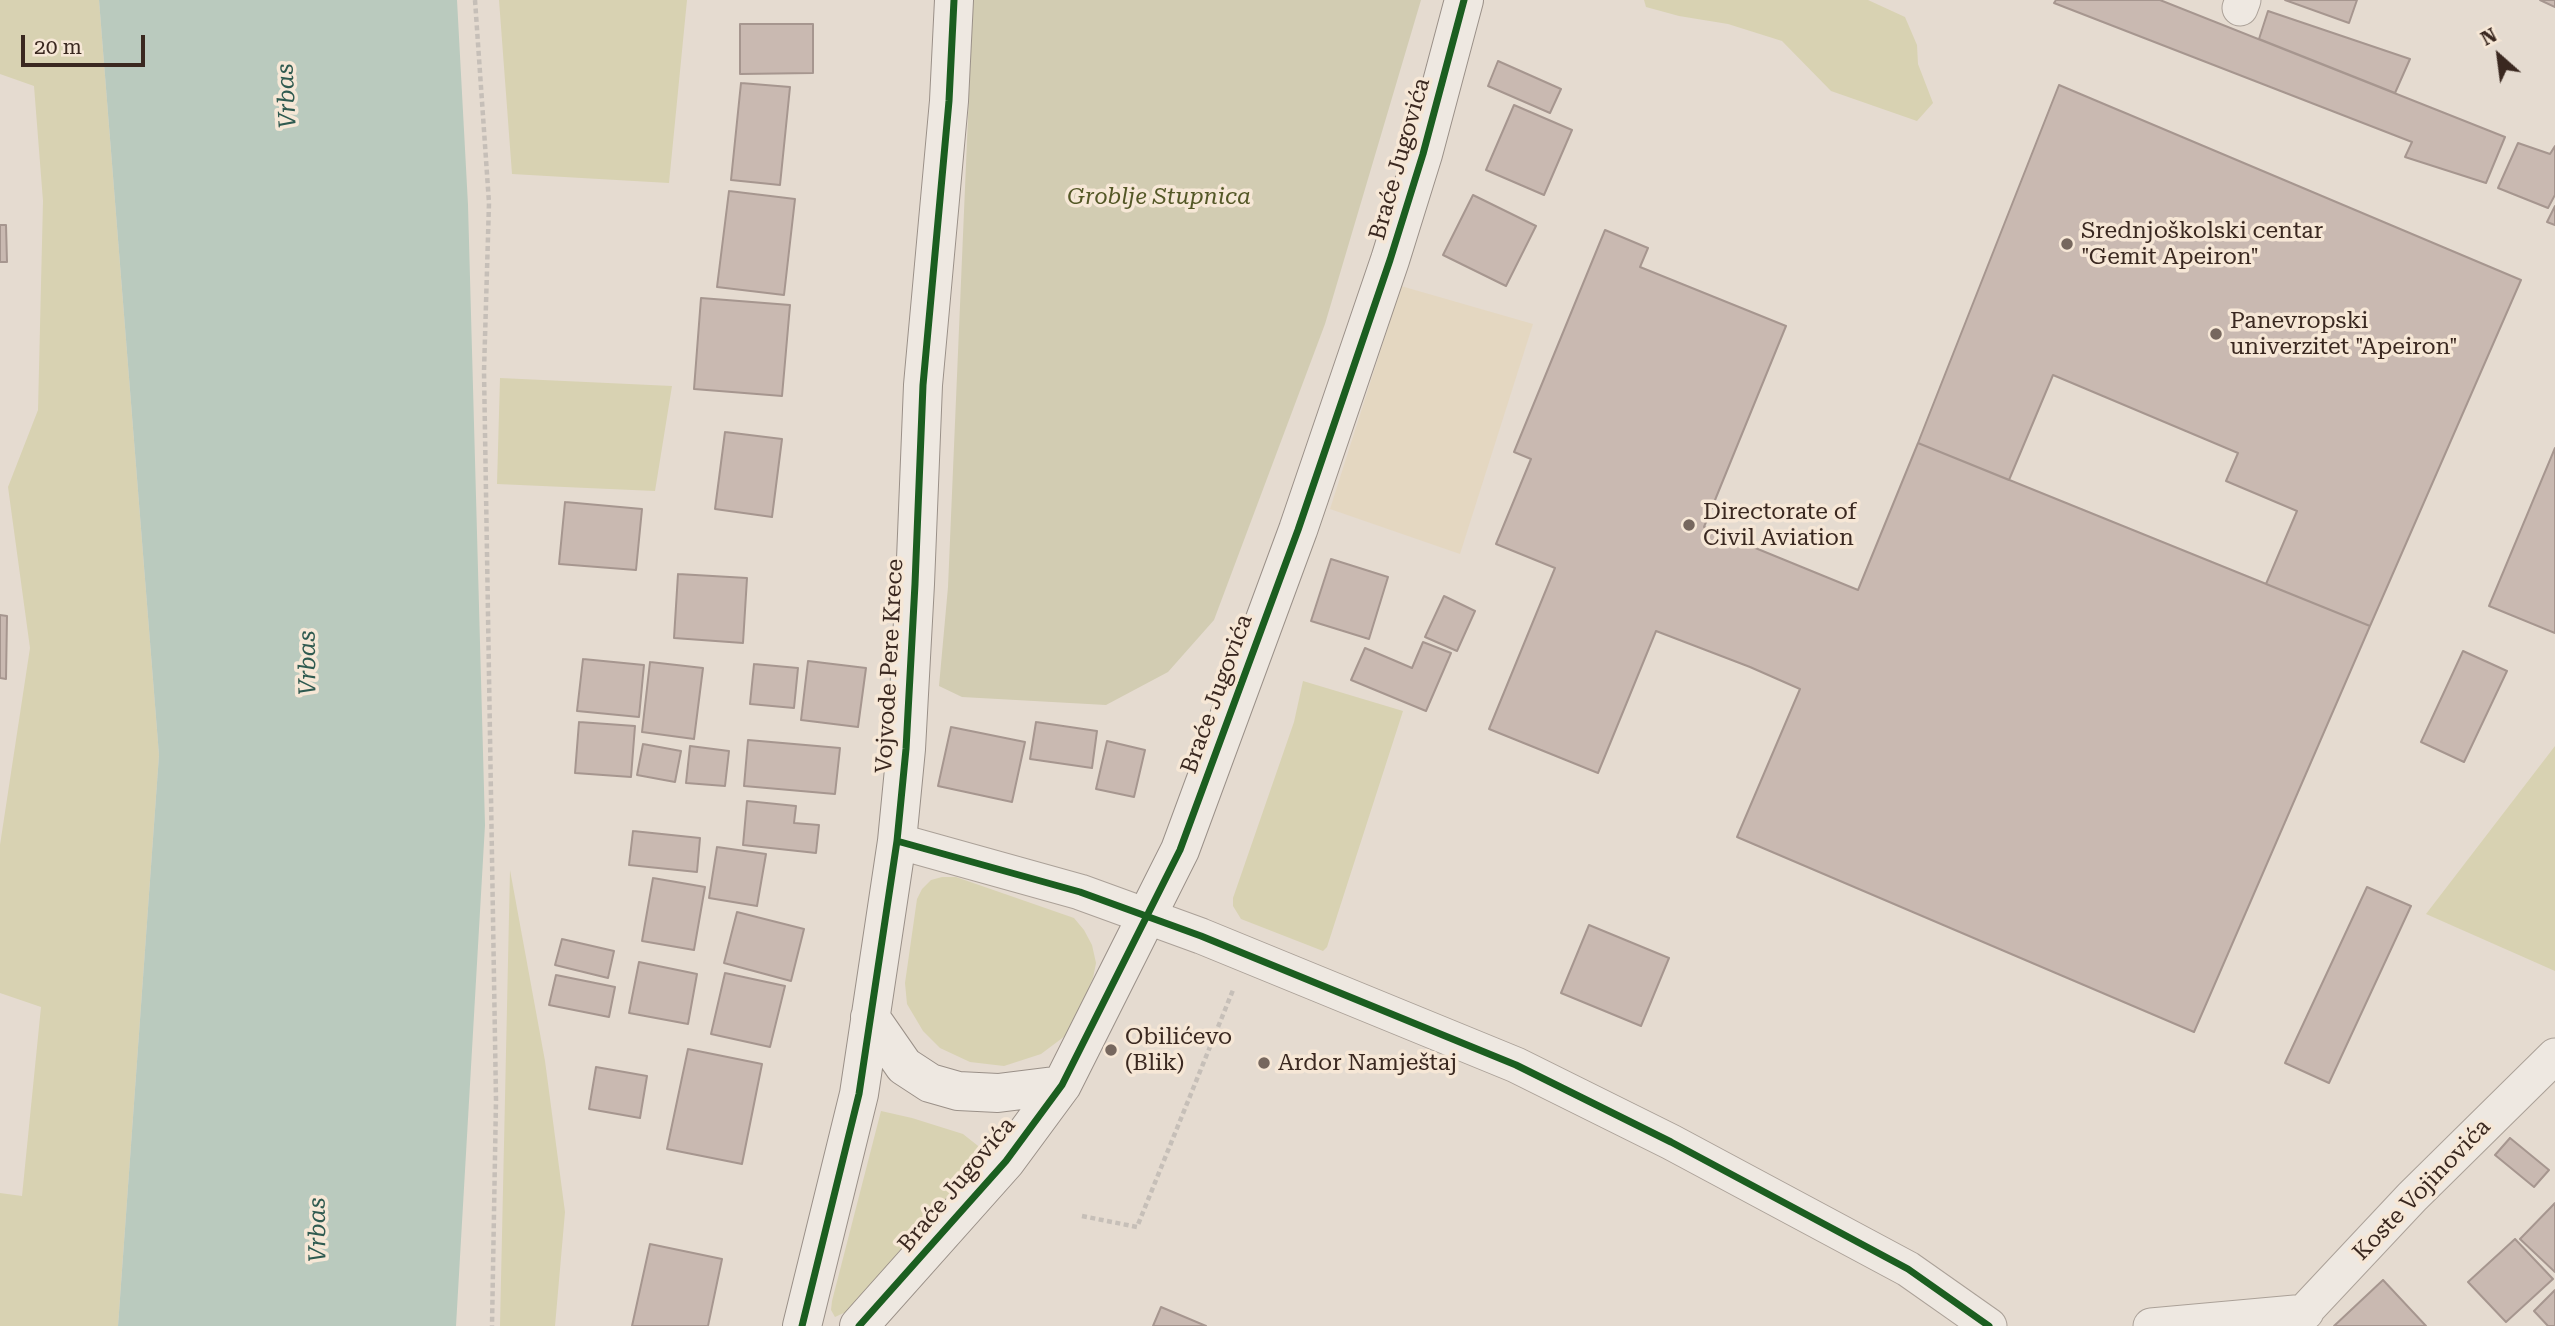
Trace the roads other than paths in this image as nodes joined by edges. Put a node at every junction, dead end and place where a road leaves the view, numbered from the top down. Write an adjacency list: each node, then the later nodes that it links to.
1 (954, 0): 3 (street, Vojvode Pere Krece)
2 (1464, 0): 4 (street, Braće Jugovića)
3 (897, 841): 4 (street); 5 (street, Vojvode Pere Krece)
4 (1147, 917): 7 (street, Braće Jugovića); 11 (street)
5 (870, 1017): 7 (street); 9 (street, Vojvode Pere Krece)
6 (2555, 1056): 8 (street, Koste Vojinovića)
7 (1062, 1085): 10 (street, Braće Jugovića)
8 (2299, 1319): 12 (street)
9 (802, 1326)
10 (859, 1326)
11 (1989, 1326)
12 (2151, 1326)

